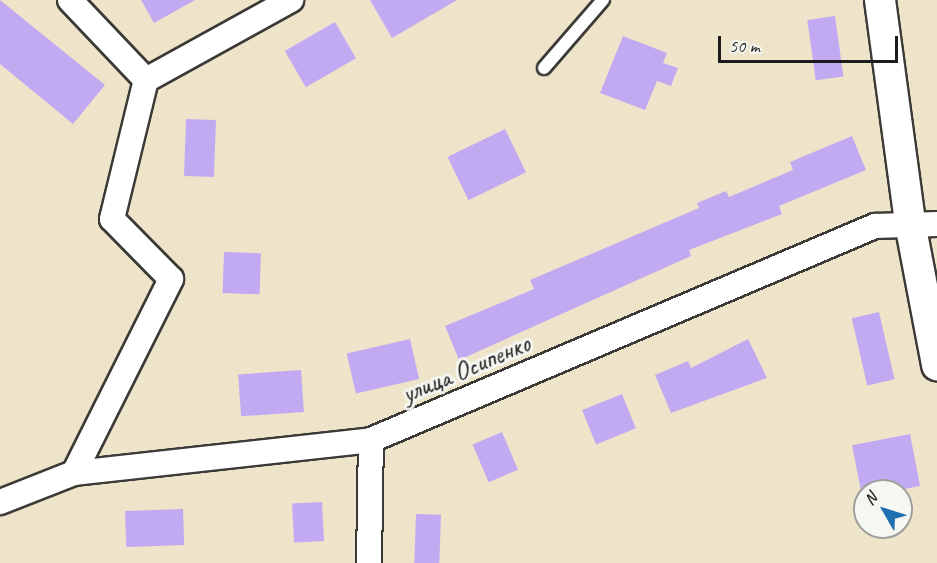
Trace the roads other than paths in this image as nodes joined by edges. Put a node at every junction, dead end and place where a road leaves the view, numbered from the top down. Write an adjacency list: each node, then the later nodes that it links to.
1 (70, 0): 6 (street)
2 (291, 0): 6 (street)
3 (603, 0): 5 (lane)
4 (880, 0): 7 (street)
5 (544, 68)
6 (147, 80): 10 (street)
7 (923, 223): 8 (street); 9 (street, улица Осипенко)
8 (937, 365)
9 (371, 440): 10 (street, улица Осипенко); 12 (street)
10 (74, 473): 11 (street, улица Осипенко)
11 (0, 502)
12 (369, 563)

